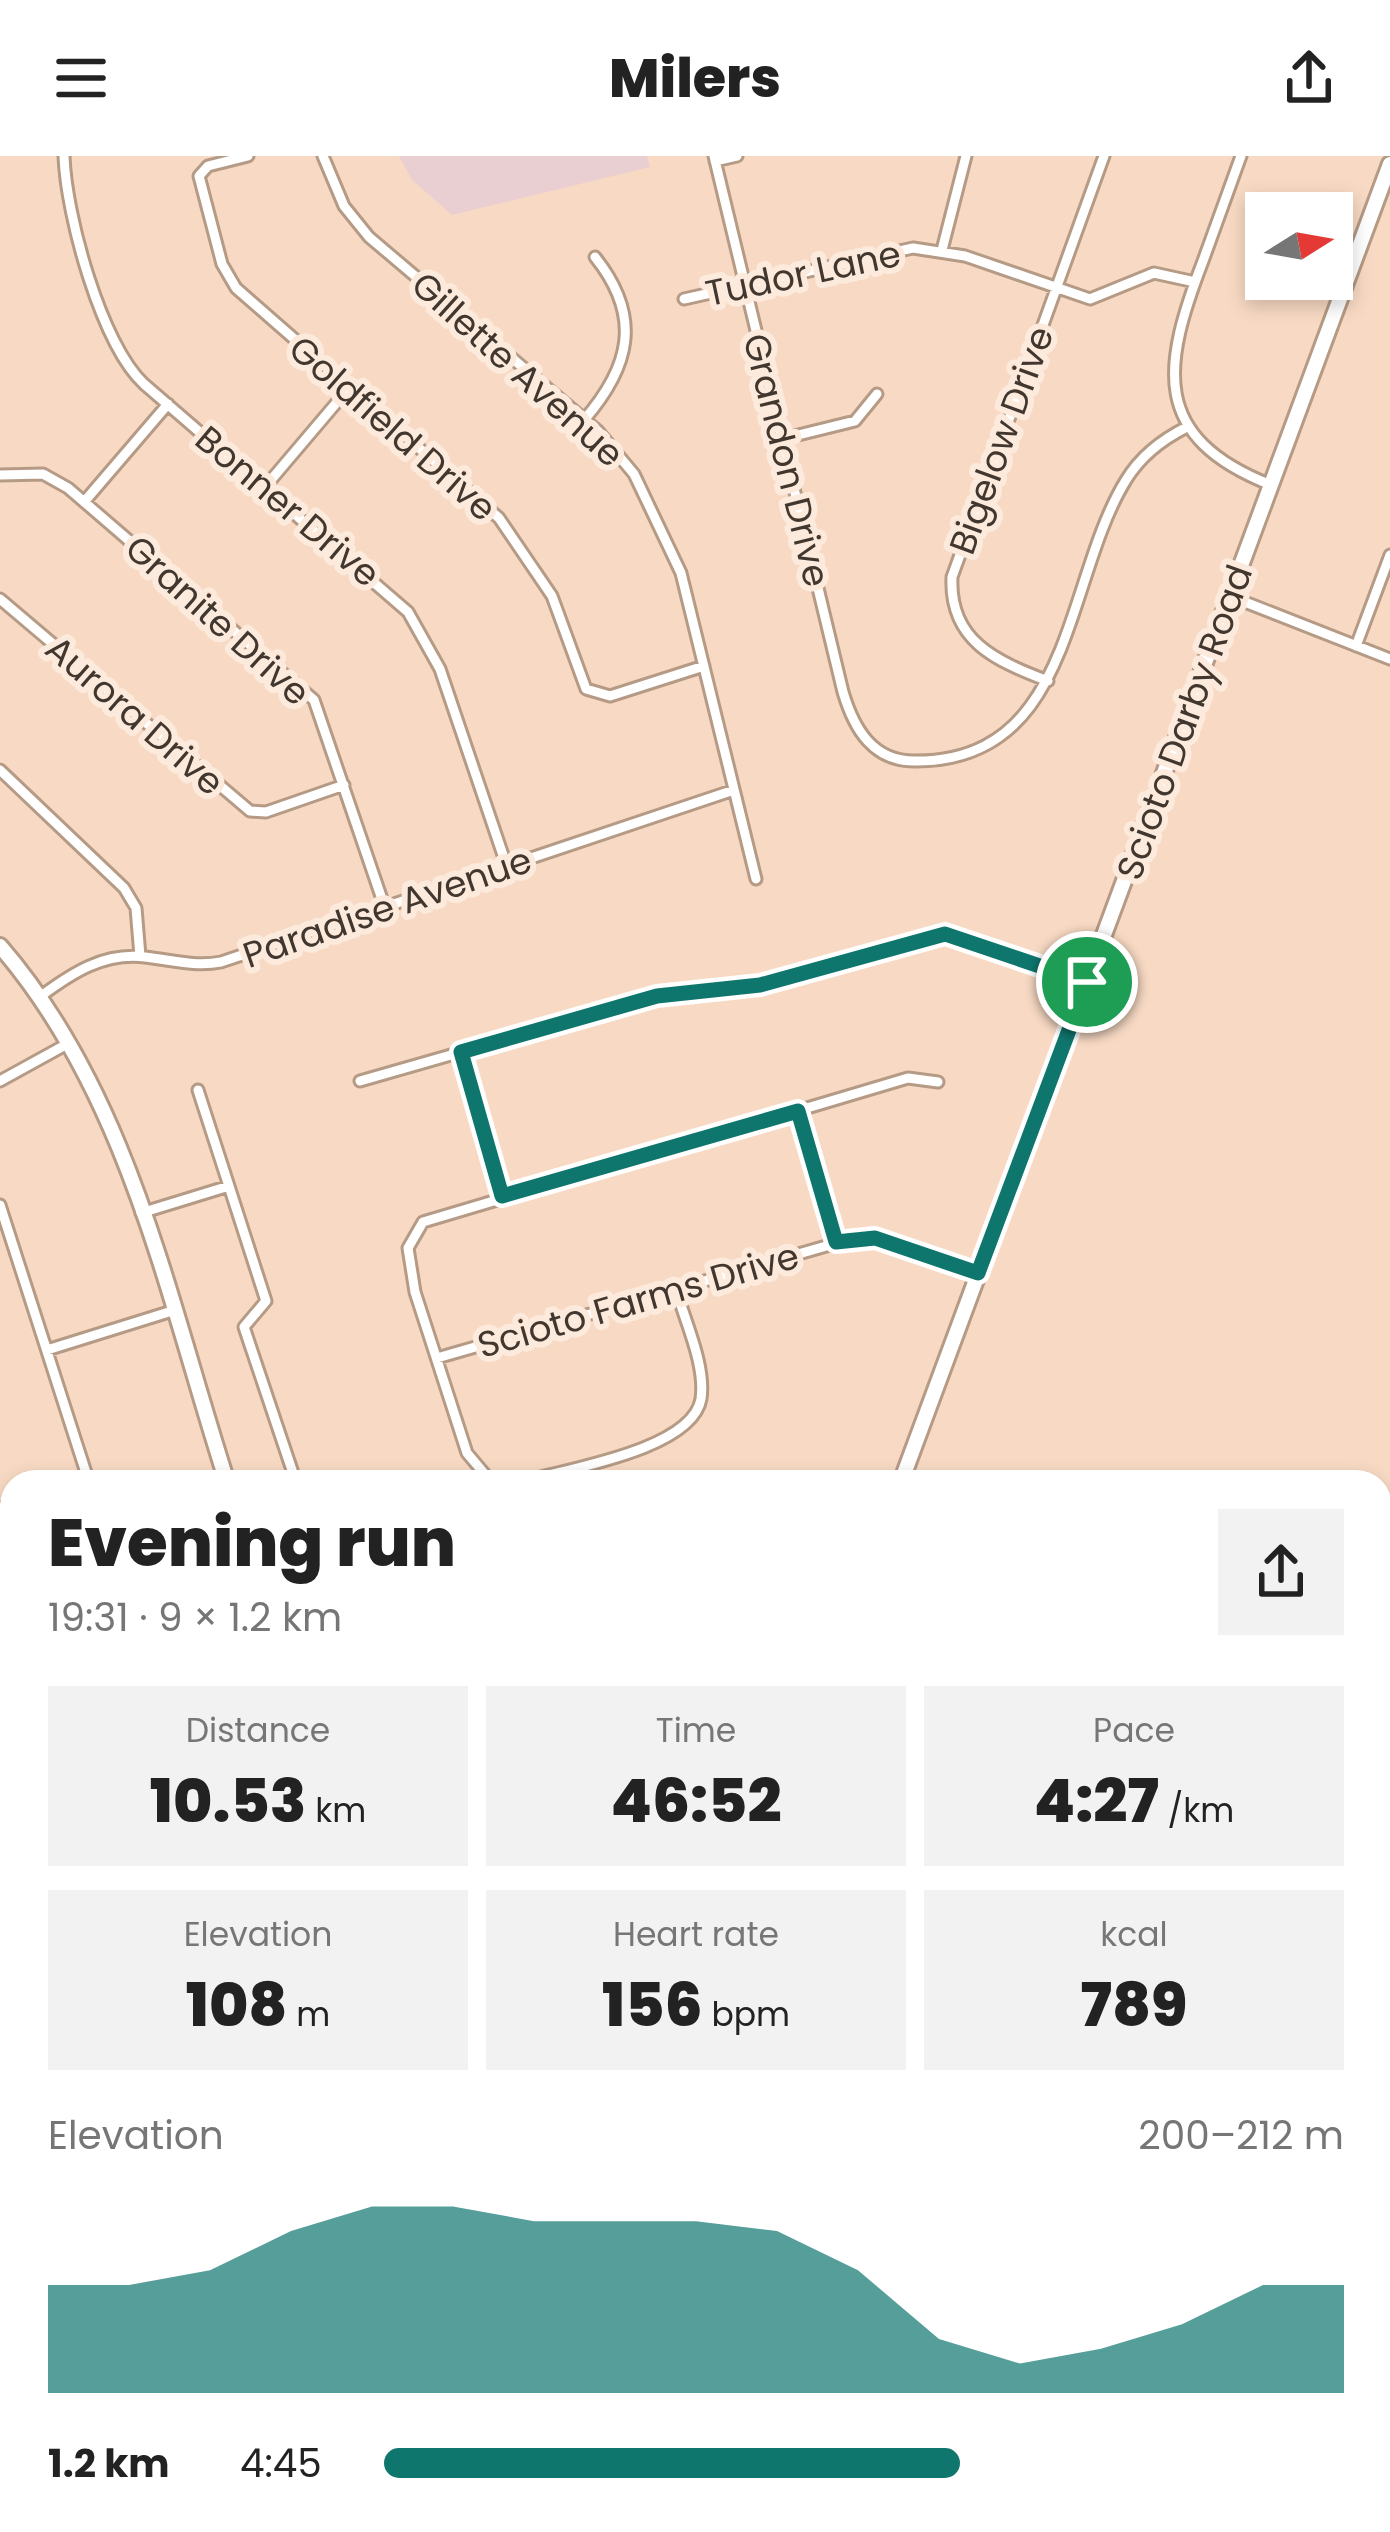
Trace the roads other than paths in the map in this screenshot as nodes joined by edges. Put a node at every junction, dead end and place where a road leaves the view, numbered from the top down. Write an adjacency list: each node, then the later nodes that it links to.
1 (64, 156): 18 (street, Bonner Drive)
2 (248, 156): 16 (street, Goldfield Drive)
3 (322, 156): 19 (street, Gillette Avenue)
4 (736, 156): 8 (street)
5 (966, 156): 10 (street)
6 (1103, 156): 14 (street, Bigelow Drive)
7 (1241, 156): 12 (street)
8 (715, 159): 13 (street, Grandon Drive)
9 (1390, 164): 23 (main road, Scioto Darby Road)
10 (942, 250): 13 (street, Tudor Lane); 14 (street, Tudor Lane)
11 (595, 257): 19 (street)
12 (1195, 282): 14 (street, Tudor Lane); 20 (street)
13 (744, 285): 15 (street, Tudor Lane); 21 (street, Grandon Drive)
14 (1055, 288): 32 (street, Bigelow Drive)
15 (684, 299)
16 (349, 388): 24 (street); 31 (street, Goldfield Drive)
17 (877, 394): 21 (street)
18 (168, 404): 24 (street, Bonner Drive); 25 (street)
19 (584, 420): 31 (street, Gillette Avenue)
20 (1187, 427): 23 (street); 32 (street)
21 (782, 439): 32 (street, Grandon Drive)
22 (0, 475): 25 (street, Granite Drive)
23 (1271, 485): 27 (main road, Scioto Darby Road)
24 (265, 487): 36 (street, Bonner Drive)
25 (84, 502): 34 (street, Granite Drive)
26 (1390, 555): 29 (street)
27 (1232, 597): 29 (street); 41 (main road, Scioto Darby Road)
28 (0, 599): 34 (street, Aurora Drive)
29 (1356, 646): 30 (street)
30 (1390, 659)
31 (704, 666): 35 (street, Gillette Avenue)
32 (1048, 681)
33 (0, 770): 40 (street)
34 (344, 785): 38 (street, Granite Drive)
35 (734, 790): 36 (street, Paradise Avenue); 37 (street, Gillette Avenue)
36 (507, 867): 38 (street, Paradise Avenue)
37 (756, 879)
38 (385, 908): 40 (street, Paradise Avenue)
39 (0, 946): 42 (main road)
40 (140, 956): 42 (street, Paradise Avenue)
41 (1087, 982): 44 (street); 55 (main road, Scioto Darby Road)
42 (41, 997): 43 (main road)
43 (71, 1041): 45 (street); 53 (main road)
44 (461, 1052): 46 (street); 51 (street)
45 (0, 1081)
46 (360, 1081)
47 (938, 1082): 49 (street)
48 (198, 1090): 50 (street)
49 (798, 1111): 51 (street); 54 (street)
50 (229, 1186): 53 (street); 62 (street)
51 (502, 1196): 59 (street)
52 (0, 1205): 58 (street)
53 (140, 1213): 57 (main road)
54 (836, 1242): 55 (street, Scioto Farms Drive); 56 (street, Scioto Farms Drive)
55 (978, 1273): 65 (main road, Scioto Darby Road)
56 (676, 1289): 59 (street, Scioto Farms Drive); 64 (street)
57 (172, 1311): 58 (street); 61 (main road)
58 (47, 1350): 60 (street)
59 (437, 1358): 63 (street)
60 (82, 1470)
61 (223, 1470)
62 (292, 1470)
63 (481, 1470)
64 (562, 1470)
65 (906, 1470)

